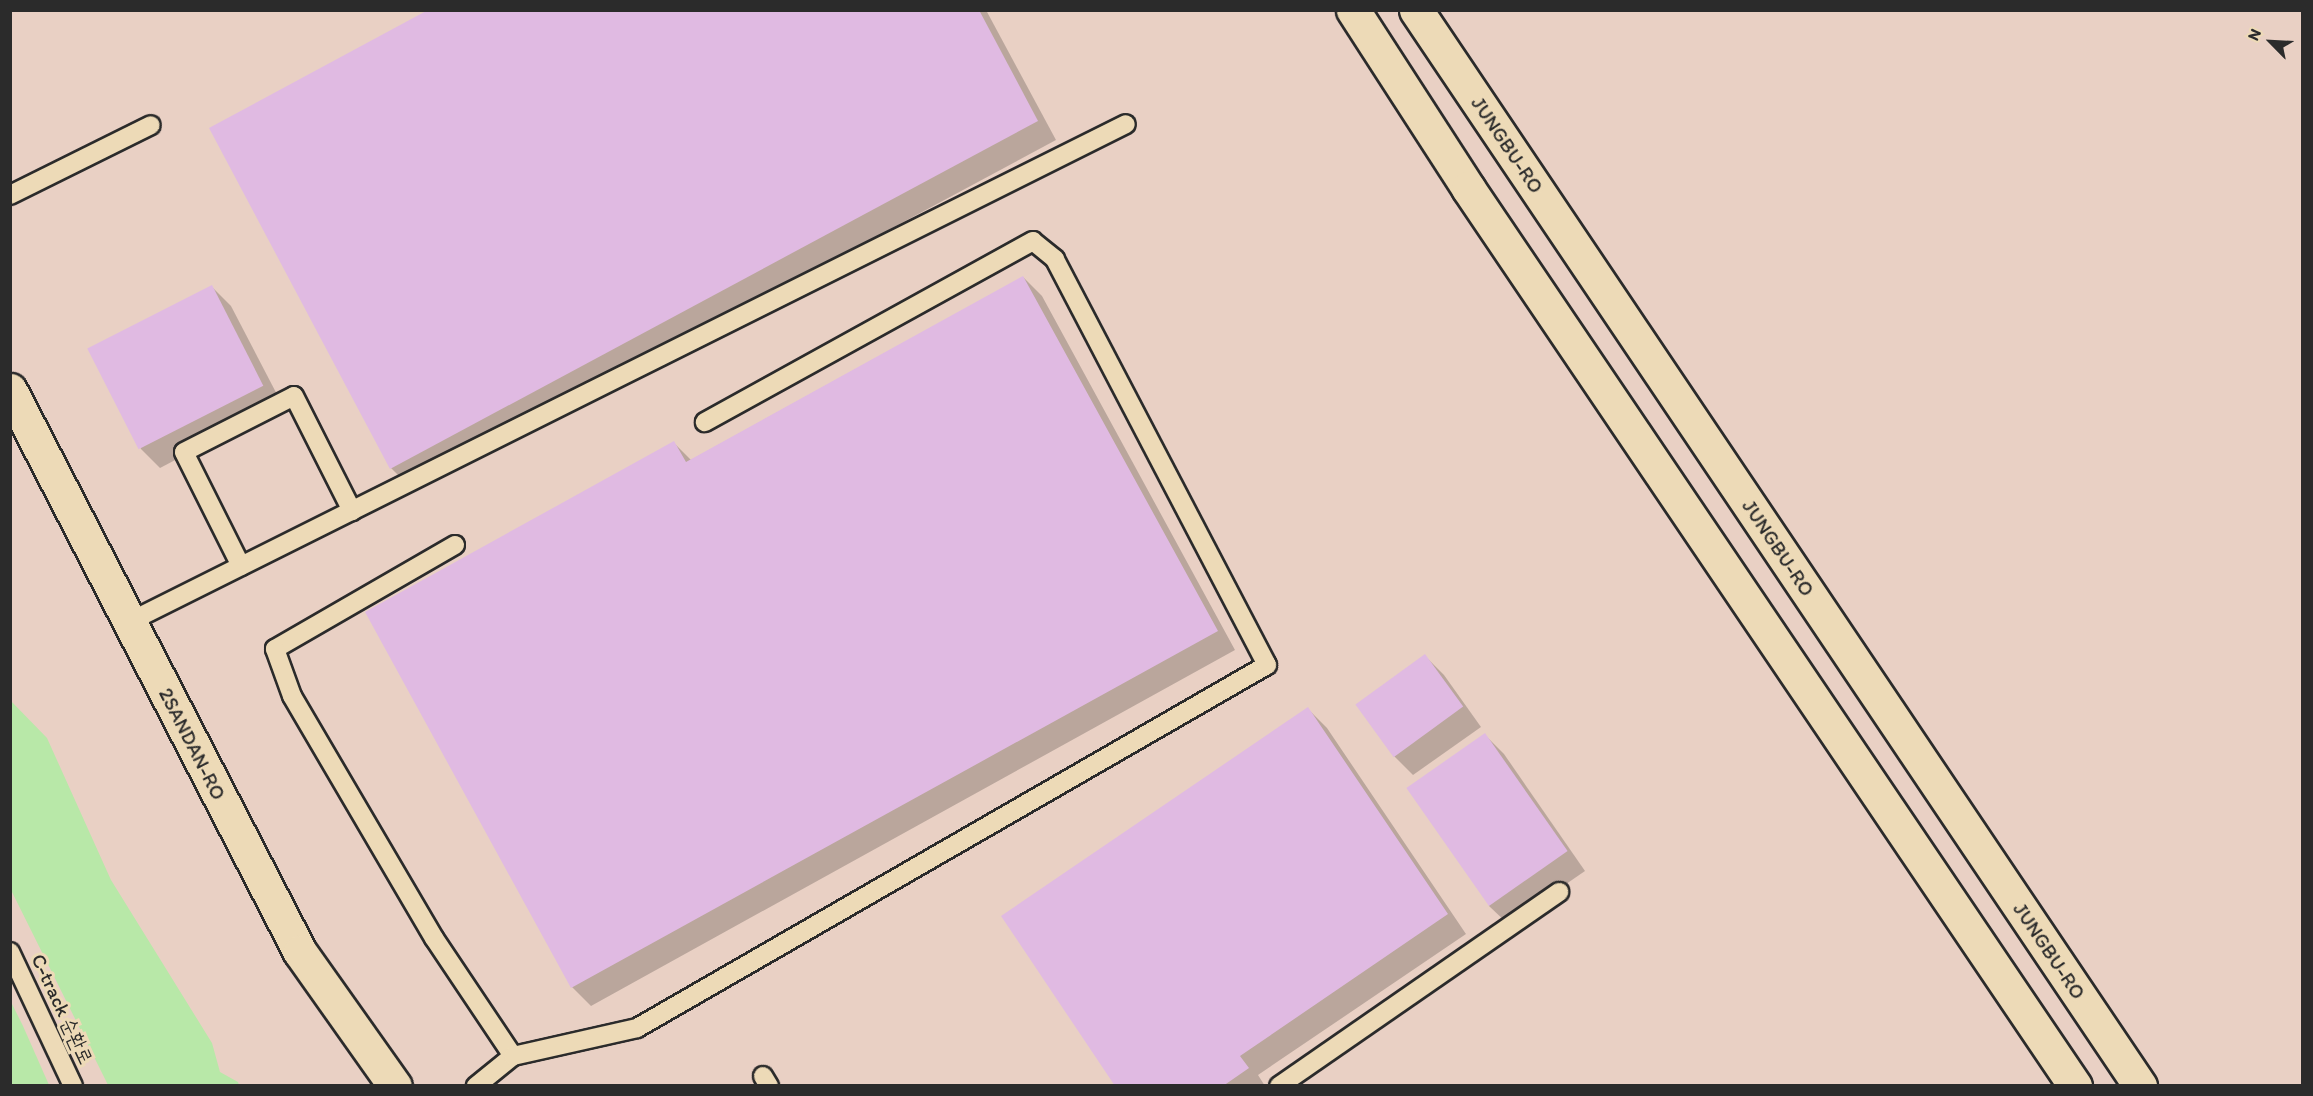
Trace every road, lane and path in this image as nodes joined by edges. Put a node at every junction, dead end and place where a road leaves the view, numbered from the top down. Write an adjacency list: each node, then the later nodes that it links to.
1 (1353, 10): 19 (main road)
2 (1416, 10): 20 (main road, JUNGBU-RO)
3 (1126, 124): 8 (lane)
4 (151, 125): 5 (lane)
5 (10, 195)
6 (10, 390): 11 (main road, 2SANDAN-RO)
7 (705, 422): 14 (lane)
8 (352, 511): 10 (lane); 10 (lane)
9 (455, 544): 14 (lane)
10 (242, 566): 11 (lane)
11 (129, 622): 16 (main road, 2SANDAN-RO)
12 (1559, 892): 18 (lane)
13 (10, 952): 15 (lane, C-track 순환로)
14 (513, 1056): 17 (lane)
15 (73, 1086)
16 (395, 1086)
17 (476, 1086)
18 (1279, 1086)
19 (2075, 1086)
20 (2140, 1086)

